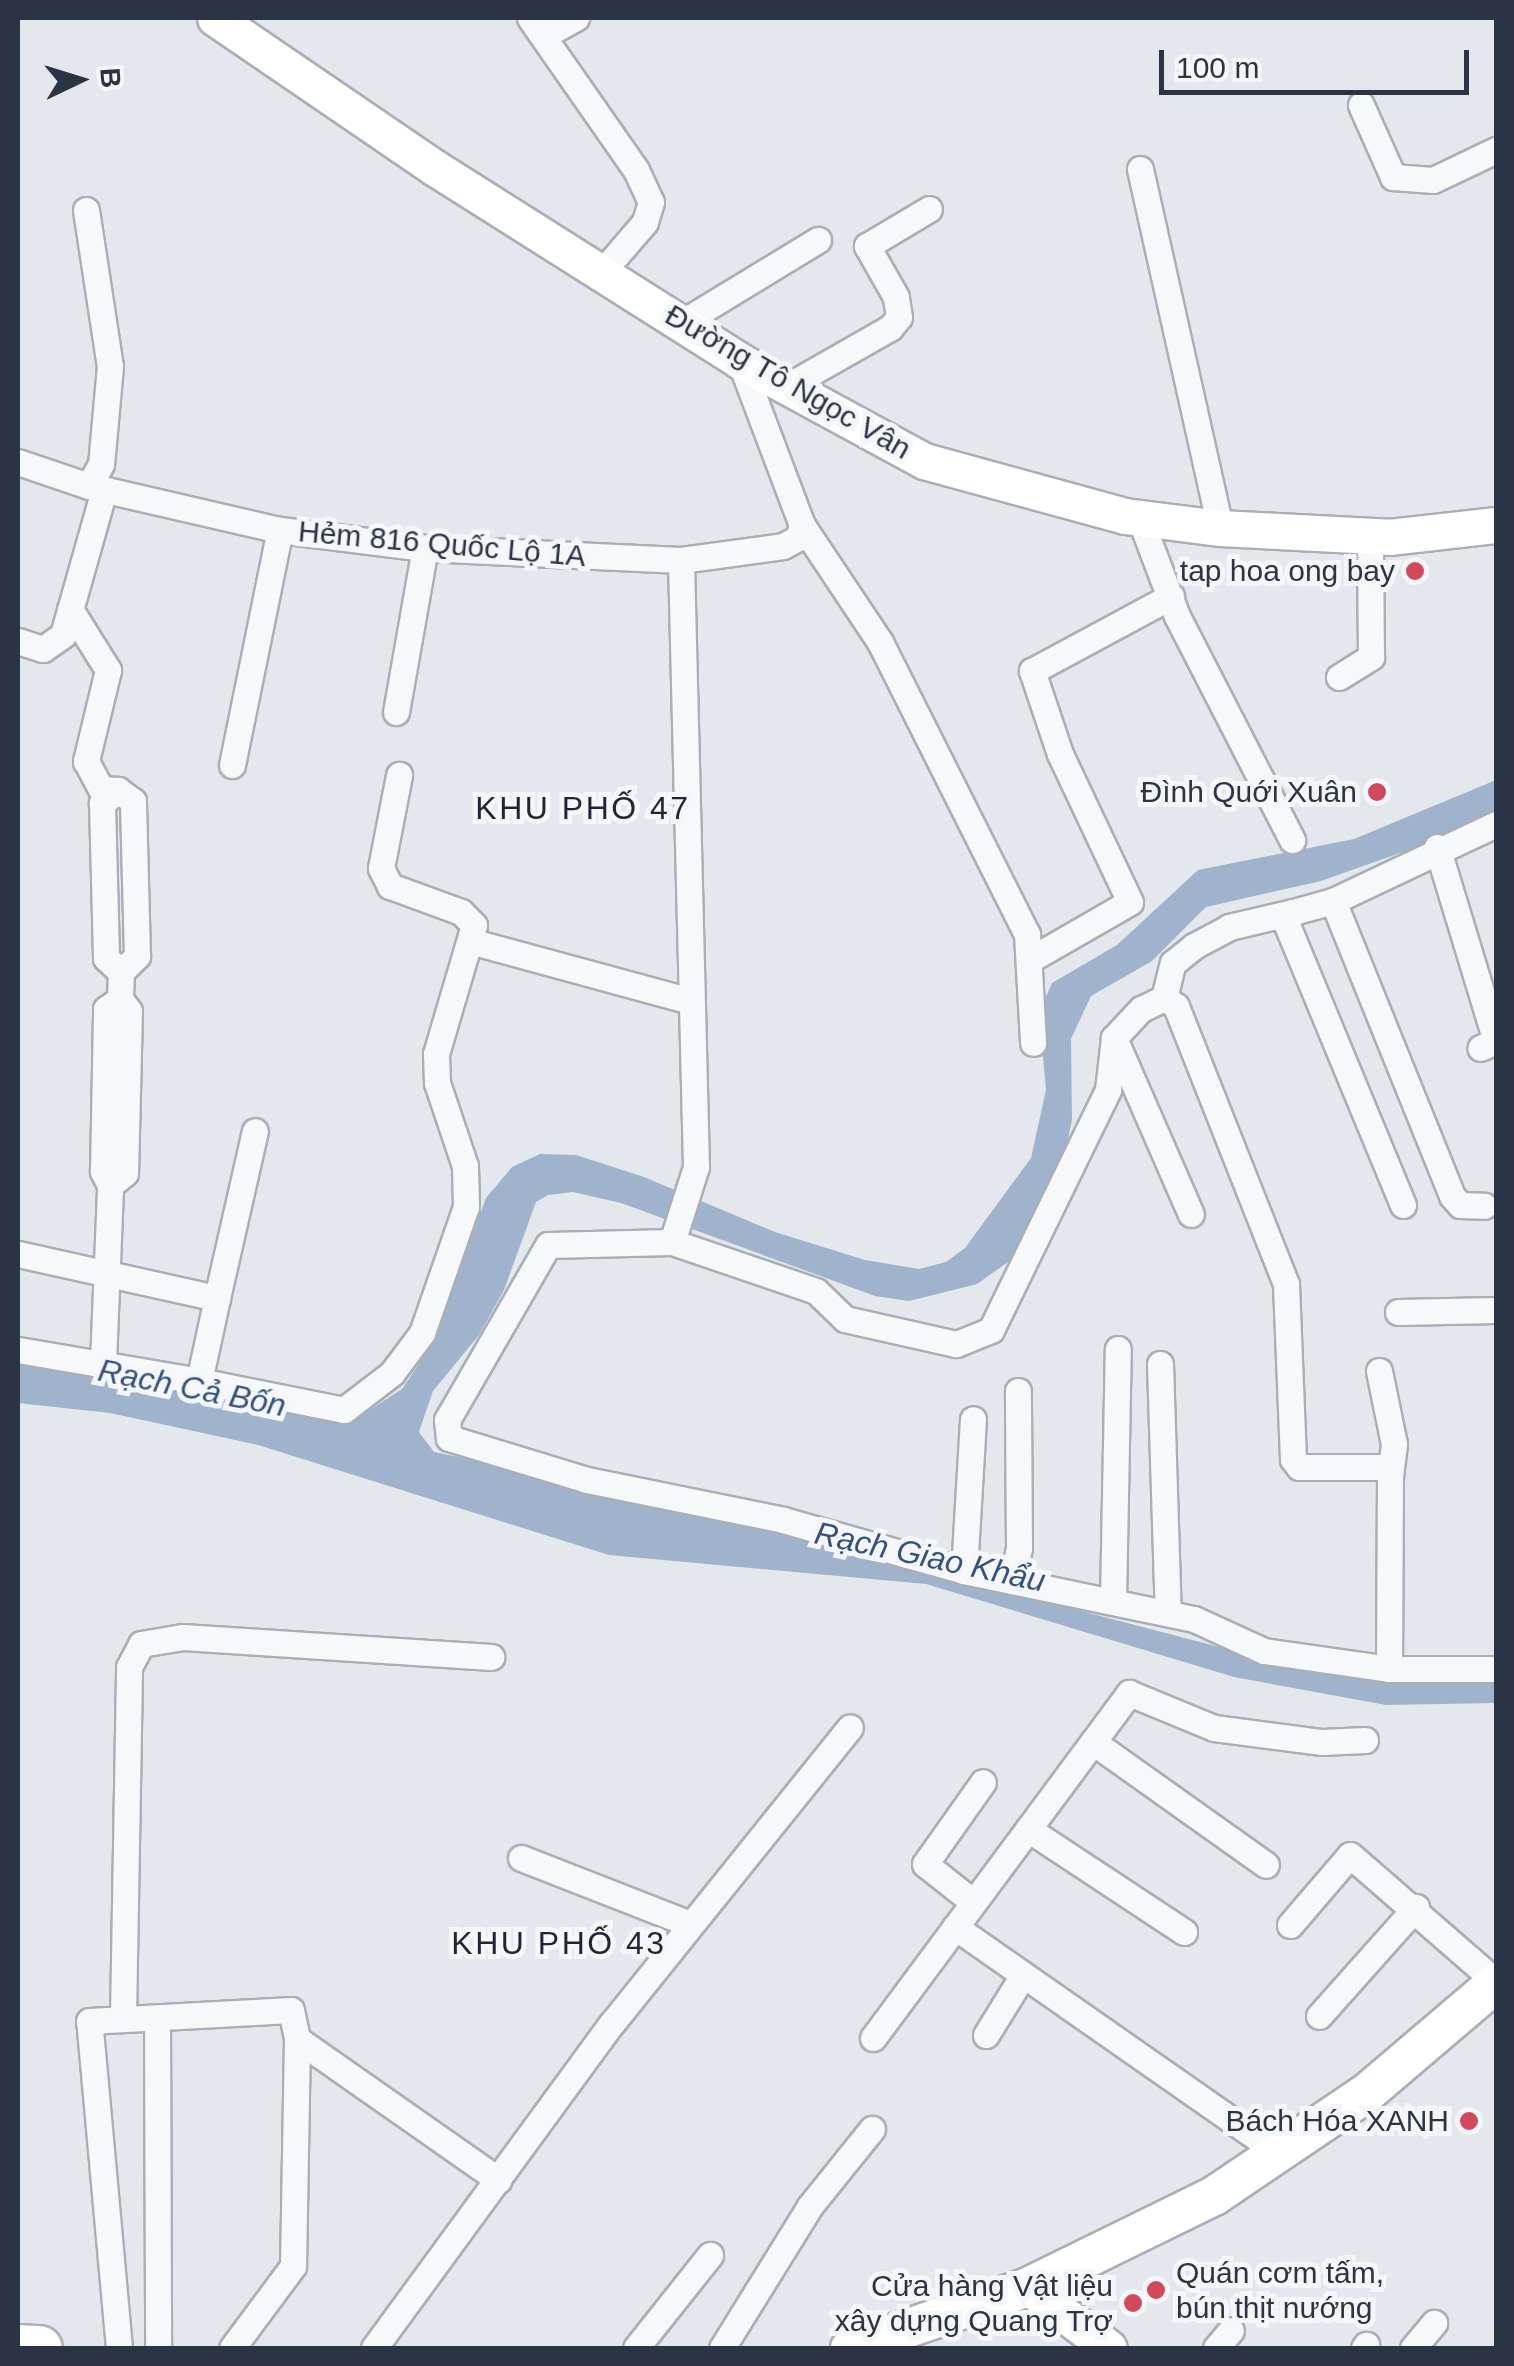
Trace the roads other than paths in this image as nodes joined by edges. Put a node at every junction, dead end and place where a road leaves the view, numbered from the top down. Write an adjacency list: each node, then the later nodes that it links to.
1 (214, 18): 10 (street, Đường Tô Ngọc Vân)
2 (576, 18): 3 (street)
3 (536, 27): 10 (street)
4 (1360, 104): 5 (street)
5 (1496, 150)
6 (1140, 169): 19 (street)
7 (929, 209): 13 (street)
8 (86, 210): 15 (street)
9 (818, 240): 11 (street)
10 (602, 272): 11 (street, Đường Tô Ngọc Vân)
11 (683, 322): 12 (street, Đường Tô Ngọc Vân)
12 (740, 362): 13 (street, Đường Tô Ngọc Vân); 17 (street)
13 (786, 387): 16 (street, Đường Tô Ngọc Vân)
14 (18, 462): 15 (street, Hẻm 816 Quốc Lộ 1A)
15 (96, 488): 20 (street, Hẻm 816 Quốc Lộ 1A); 25 (street)
16 (1139, 516): 19 (street, Đường Tô Ngọc Vân); 24 (street)
17 (802, 525): 23 (street, Hẻm 816 Quốc Lộ 1A); 37 (street)
18 (1496, 525): 21 (street, Đường Tô Ngọc Vân)
19 (1220, 528): 21 (street, Đường Tô Ngọc Vân)
20 (280, 530): 22 (street, Hẻm 816 Quốc Lộ 1A); 29 (street)
21 (1370, 536): 27 (street)
22 (425, 548): 23 (street, Hẻm 816 Quốc Lộ 1A); 28 (street)
23 (681, 560): 39 (street)
24 (1171, 596): 32 (street); 37 (street)
25 (70, 609): 26 (street); 49 (street)
26 (18, 642)
27 (1338, 676)
28 (396, 712)
29 (232, 766)
30 (399, 775): 36 (street)
31 (1496, 824): 33 (street)
32 (1292, 840)
33 (1437, 847): 34 (street); 42 (street)
34 (1333, 902): 35 (street); 45 (street)
35 (1292, 912): 38 (street); 44 (street)
36 (470, 942): 39 (street); 58 (street)
37 (1031, 959): 41 (street)
38 (1164, 998): 40 (street); 61 (street)
39 (691, 1002): 47 (street)
40 (1114, 1038): 46 (street); 47 (street)
41 (1033, 1043)
42 (1480, 1048)
43 (255, 1131): 50 (street)
44 (1402, 1205)
45 (1484, 1206)
46 (1191, 1214)
47 (674, 1239): 62 (street)
48 (18, 1254): 49 (street)
49 (107, 1276): 50 (street); 55 (street)
50 (217, 1298): 58 (street)
51 (1496, 1310): 52 (street)
52 (1398, 1312)
53 (1118, 1348): 64 (street)
54 (18, 1350): 55 (street)
55 (103, 1363): 58 (street)
56 (1160, 1364): 65 (street)
57 (1379, 1371): 61 (street)
58 (199, 1381)
59 (1018, 1391): 63 (street)
60 (973, 1419): 62 (street)
61 (1390, 1475): 67 (street)
62 (964, 1570): 63 (street)
63 (1012, 1581): 64 (street)
64 (1113, 1600): 65 (street)
65 (1168, 1613): 67 (street)
66 (491, 1657): 85 (street)
67 (1389, 1668): 68 (street)
68 (1496, 1670)
69 (850, 1727): 78 (street)
70 (1365, 1740): 71 (street)
71 (1093, 1742): 73 (street); 75 (street)
72 (983, 1782): 76 (street)
73 (1028, 1829): 76 (street); 81 (street)
74 (521, 1858): 78 (street)
75 (1266, 1865)
76 (973, 1902): 80 (street)
77 (1416, 1907): 79 (street); 83 (street); 84 (street)
78 (690, 1924): 92 (street)
79 (1290, 1925)
80 (955, 1928): 82 (street); 88 (street)
81 (1184, 1932)
82 (1023, 1975): 87 (street); 91 (street)
83 (1496, 1982): 91 (main road)
84 (1319, 2016)
85 (123, 2017): 86 (street); 98 (street)
86 (157, 2018): 89 (street); 99 (street)
87 (986, 2035)
88 (873, 2038)
89 (297, 2039): 92 (street); 100 (street)
90 (872, 2129): 103 (street)
91 (1281, 2154): 94 (main road)
92 (498, 2180): 101 (street)
93 (710, 2255): 102 (street)
94 (1028, 2287): 104 (main road); 105 (street)
95 (1434, 2323): 106 (street)
96 (18, 2348): 97 (highway)
97 (39, 2348)
98 (119, 2348)
99 (158, 2348)
100 (232, 2348)
101 (374, 2348)
102 (636, 2348)
103 (722, 2348)
104 (850, 2348)
105 (1109, 2348)
106 (1413, 2348)

